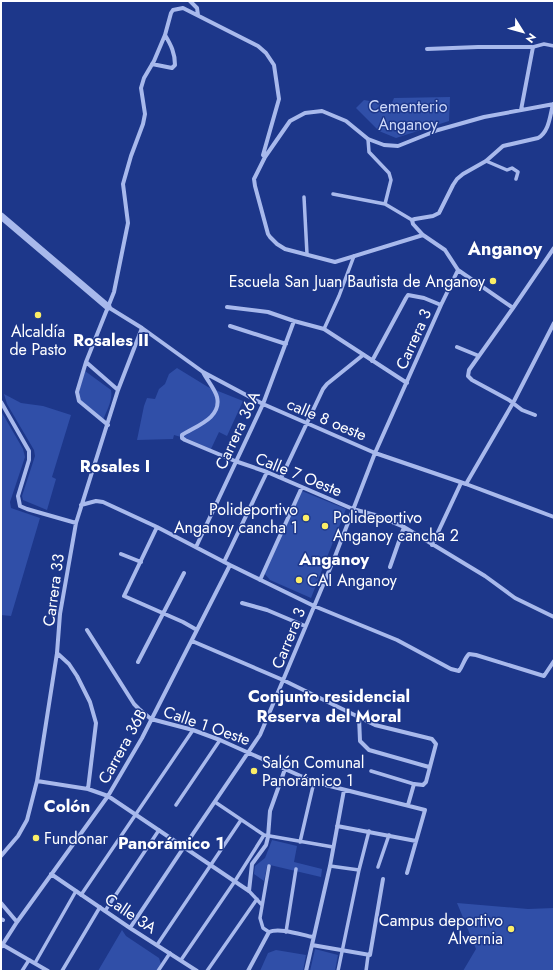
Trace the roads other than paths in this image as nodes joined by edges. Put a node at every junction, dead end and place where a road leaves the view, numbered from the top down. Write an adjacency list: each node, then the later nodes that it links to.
1 (190, 1): 2 (street)
2 (198, 15): 3 (street); 11 (street)
3 (165, 35): 7 (street); 7 (street)
4 (554, 46): 5 (street)
5 (532, 48): 6 (street); 9 (street)
6 (427, 49)
7 (152, 64): 28 (street)
8 (553, 104): 9 (street); 12 (street)
9 (521, 110): 10 (street)
10 (368, 140): 11 (street); 16 (street)
11 (264, 157): 22 (street)
12 (486, 161): 13 (street); 19 (street)
13 (516, 180)
14 (333, 194): 16 (street)
15 (304, 197): 22 (street)
16 (385, 204): 19 (street)
17 (1, 216): 28 (street)
18 (1, 220): 28 (street)
19 (412, 220): 20 (street)
20 (423, 235): 23 (street); 24 (street)
21 (554, 248): 27 (street)
22 (307, 254): 23 (street)
23 (354, 256): 33 (street)
24 (458, 270): 25 (street, Carrera 3); 27 (street)
25 (441, 305): 38 (street); 41 (street, Carrera 3)
26 (227, 307): 29 (street)
27 (513, 308): 37 (street)
28 (107, 309): 32 (street, calle 8 oeste); 39 (street)
29 (294, 321): 33 (street); 34 (street, Carrera 36A)
30 (554, 323): 44 (street)
31 (230, 326): 34 (street)
32 (142, 328): 40 (street, calle 8 oeste); 42 (street, Carrera 33)
33 (324, 329): 36 (street)
34 (286, 344): 45 (street, Carrera 36A)
35 (457, 347): 37 (street)
36 (363, 355): 38 (street); 47 (street)
37 (479, 356): 44 (street)
38 (372, 361): 41 (street)
39 (86, 362): 42 (street); 48 (street)
40 (203, 372): 45 (street, calle 8 oeste); 50 (street, Calle 7 Oeste)
41 (406, 383): 49 (street, Carrera 3)
42 (118, 390): 48 (street, Carrera 33)
43 (1, 402): 58 (street)
44 (513, 403): 46 (street); 53 (street)
45 (263, 404): 47 (street, calle 8 oeste); 50 (street, Carrera 36A)
46 (535, 415)
47 (307, 424): 49 (street, calle 8 oeste); 52 (street)
48 (108, 425): 55 (street, Carrera 33)
49 (375, 453): 53 (street, calle 8 oeste); 56 (street, Carrera 3)
50 (235, 461): 51 (street, Calle 7 Oeste); 62 (street, Carrera 36A)
51 (267, 472): 52 (street, Calle 7 Oeste); 65 (street)
52 (281, 478): 54 (street, Calle 7 Oeste)
53 (464, 484): 57 (street, calle 8 oeste); 61 (street)
54 (302, 487): 56 (street, Calle 7 Oeste); 69 (street)
55 (81, 505): 58 (street, Carrera 33); 59 (street)
56 (353, 509): 60 (street, Calle 7 Oeste); 71 (street, Carrera 3)
57 (554, 517)
58 (76, 523): 78 (street, Carrera 33)
59 (158, 527): 62 (street); 64 (street)
60 (404, 527): 61 (street, Calle 7 Oeste); 67 (street)
61 (432, 545): 73 (street, Calle 7 Oeste)
62 (196, 547): 65 (street)
63 (121, 554): 64 (street)
64 (141, 562): 72 (street)
65 (224, 562): 66 (street)
66 (230, 565): 69 (street); 76 (street, Carrera 36B)
67 (390, 567)
68 (184, 573): 72 (street)
69 (260, 580): 71 (street)
70 (242, 603): 74 (street)
71 (314, 606): 74 (street, Carrera 3); 79 (street)
72 (163, 613): 76 (street); 80 (street)
73 (554, 617)
74 (305, 626): 81 (street, Carrera 3)
75 (87, 630): 83 (street)
76 (197, 630): 77 (street, Carrera 36B)
77 (192, 641): 81 (street); 83 (street, Carrera 36B)
78 (57, 652): 90 (street, Carrera 33); 93 (street)
79 (554, 661)
80 (138, 662)
81 (283, 680): 82 (street); 86 (street, Carrera 3)
82 (359, 717): 87 (street); 87 (street)
83 (151, 719): 84 (street, Calle 1 Oeste); 95 (street, Carrera 36B)
84 (193, 730): 85 (street, Calle 1 Oeste); 99 (street)
85 (220, 740): 86 (street, Calle 1 Oeste); 98 (street)
86 (249, 752): 88 (street, Calle 1 Oeste); 96 (street, Carrera 3)
87 (429, 768): 92 (street)
88 (285, 769): 91 (street, Calle 1 Oeste); 105 (street)
89 (371, 771): 92 (street)
90 (37, 781): 93 (street); 110 (street, Carrera 33)
91 (314, 782): 94 (street, Calle 1 Oeste); 107 (street)
92 (414, 784): 97 (street)
93 (88, 789): 95 (street)
94 (344, 790): 97 (street, Calle 1 Oeste); 101 (street)
95 (108, 796): 99 (street); 118 (street, Carrera 36B)
96 (215, 802): 100 (street); 108 (street, Carrera 3)
97 (408, 805): 106 (street, Calle 1 Oeste)
98 (176, 806)
99 (135, 814): 102 (street); 123 (street)
100 (241, 820): 105 (street); 111 (street)
101 (337, 826): 103 (street); 109 (street)
102 (159, 830): 108 (street); 128 (street)
103 (369, 832): 104 (street); 116 (street)
104 (389, 835): 106 (street); 114 (street)
105 (266, 836): 107 (street); 120 (street); 122 (street)
106 (416, 841): 117 (street)
107 (300, 842): 109 (street)
108 (184, 847): 111 (street); 130 (street, Carrera 3)
109 (333, 848): 113 (street)
110 (1, 856)
111 (211, 865): 120 (street); 134 (street)
112 (269, 866): 126 (street)
113 (330, 866): 116 (street); 133 (street)
114 (378, 867)
115 (296, 869): 132 (street)
116 (359, 870): 137 (street)
117 (406, 873)
118 (51, 874): 121 (street, Calle 3A); 129 (street, Carrera 36B)
119 (383, 879): 139 (street)
120 (235, 881): 122 (street); 141 (street)
121 (76, 891): 123 (street, Calle 3A); 142 (street)
122 (249, 891): 124 (street)
123 (81, 895): 127 (street, Calle 3A)
124 (257, 899): 126 (street); 148 (street)
125 (1, 903): 129 (street)
126 (262, 905): 131 (street)
127 (100, 907): 128 (street, Calle 3A); 146 (street)
128 (105, 911): 130 (street, Calle 3A)
129 (17, 922): 136 (street, Carrera 36B)
130 (130, 928): 134 (street, Calle 3A)
131 (269, 932): 132 (street); 149 (street)
132 (286, 932): 133 (street)
133 (314, 937): 135 (street)
134 (156, 945): 138 (street, Calle 3A)
135 (312, 945): 137 (street); 150 (street)
136 (2, 946): 140 (street)
137 (343, 950): 139 (street); 151 (street)
138 (170, 953): 141 (street, Calle 3A); 147 (street)
139 (368, 956): 152 (street)
140 (28, 960): 142 (street); 144 (street)
141 (181, 960): 143 (street, Calle 3A)
142 (35, 963): 145 (street)
143 (195, 970)
144 (22, 971)
145 (48, 971)
146 (62, 971)
147 (158, 971)
148 (207, 971)
149 (248, 971)
150 (306, 971)
151 (338, 971)
152 (366, 971)

